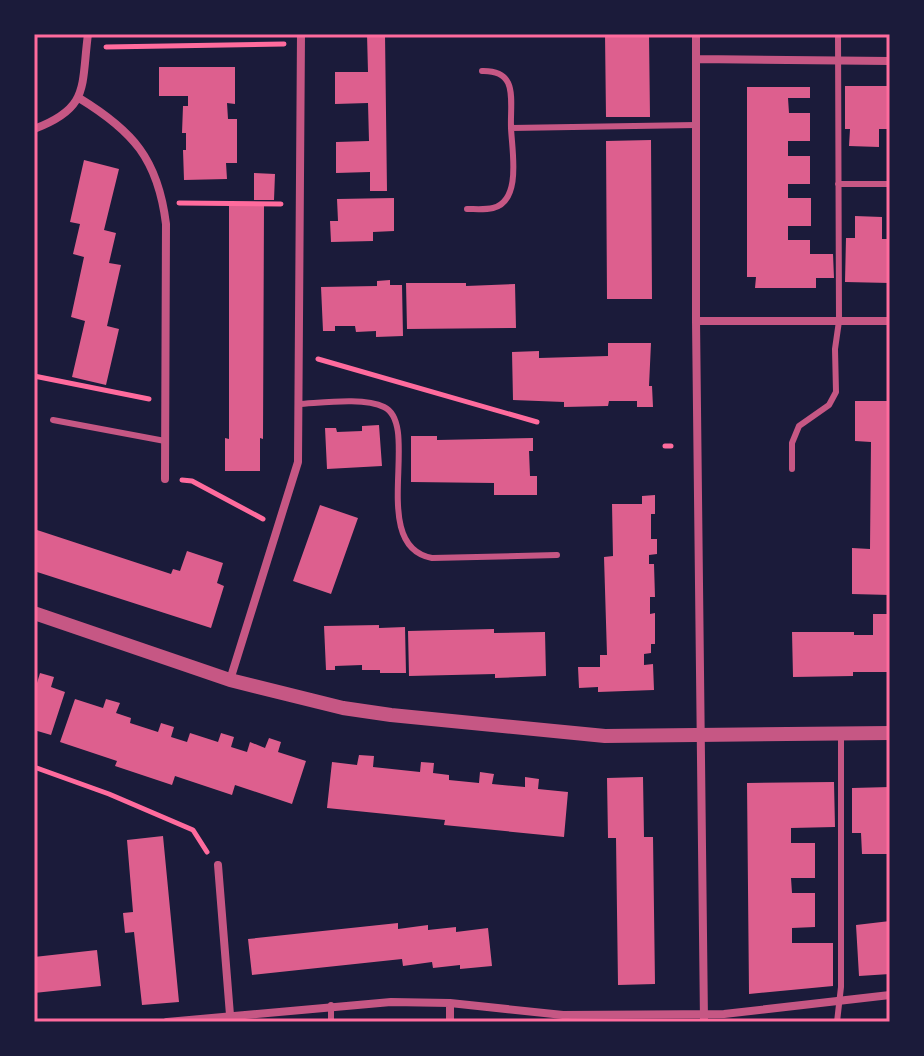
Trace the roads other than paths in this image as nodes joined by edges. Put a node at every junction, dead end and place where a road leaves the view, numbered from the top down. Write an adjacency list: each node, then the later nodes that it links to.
1 (88, 34): 9 (street)
2 (301, 34): 19 (street)
3 (696, 34): 5 (street)
4 (838, 34): 6 (lane)
5 (696, 59): 6 (street); 10 (street)
6 (838, 61): 7 (street); 13 (lane)
7 (890, 61)
8 (482, 71): 11 (lane)
9 (79, 98): 12 (street); 21 (street)
10 (696, 125): 11 (lane); 16 (street)
11 (511, 128): 15 (lane)
12 (34, 129)
13 (838, 184): 14 (lane); 17 (lane)
14 (890, 184)
15 (467, 209)
16 (696, 321): 17 (street); 29 (street)
17 (839, 321): 18 (street); 22 (lane)
18 (890, 321)
19 (298, 404): 24 (lane); 26 (street)
20 (53, 420): 21 (lane)
21 (165, 441): 23 (street)
22 (792, 469)
23 (165, 479)
24 (557, 555)
25 (34, 613): 26 (street)
26 (230, 680): 29 (street)
27 (841, 732): 28 (street); 29 (street); 32 (lane)
28 (890, 733)
29 (700, 736): 37 (street)
30 (218, 865): 35 (street)
31 (890, 995): 32 (street)
32 (841, 1001): 37 (street); 42 (lane)
33 (450, 1003): 34 (street); 36 (street); 41 (street)
34 (331, 1005): 35 (street); 40 (lane)
35 (230, 1015): 38 (street)
36 (564, 1018): 37 (street)
37 (704, 1018)
38 (217, 1020): 39 (street)
39 (167, 1022)
40 (331, 1022)
41 (450, 1022)
42 (837, 1022)

